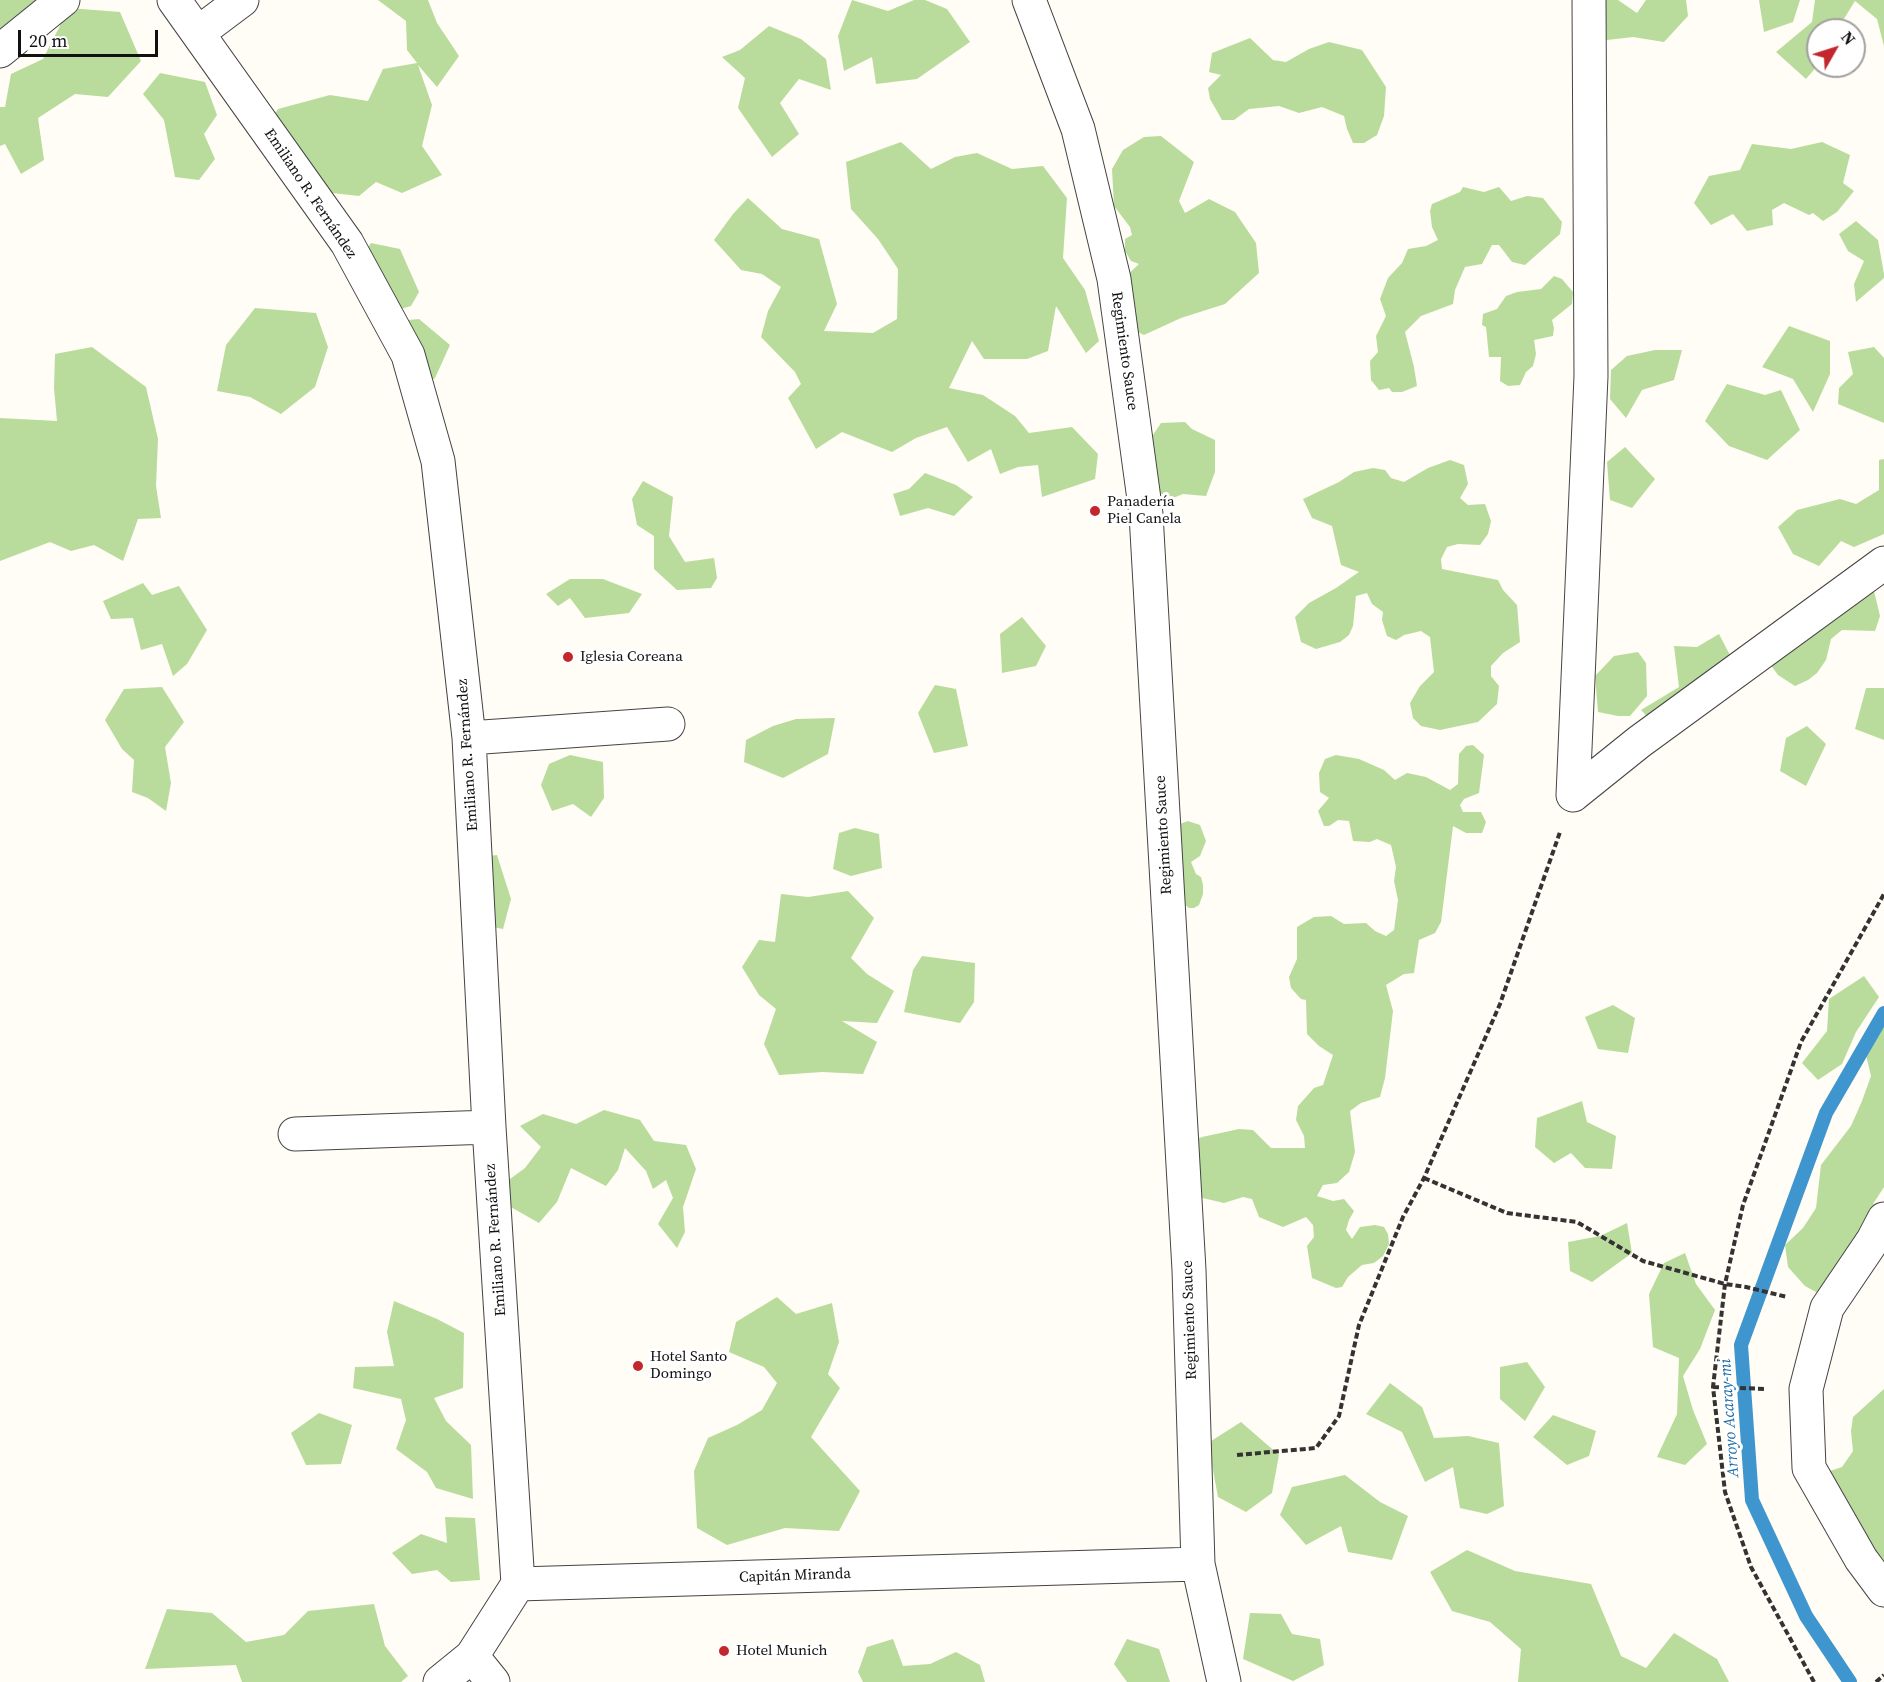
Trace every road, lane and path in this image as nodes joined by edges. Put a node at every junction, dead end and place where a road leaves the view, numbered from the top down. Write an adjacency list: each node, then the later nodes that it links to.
1 (63, 0): 7 (street)
2 (174, 0): 6 (street, Emiliano R. Fernández)
3 (242, 0): 6 (street)
4 (1029, 0): 21 (street, Regimiento Sauce)
5 (1589, 0): 11 (street)
6 (198, 33): 10 (street, Emiliano R. Fernández)
7 (0, 51)
8 (1884, 563): 11 (street)
9 (668, 724): 10 (street)
10 (469, 738): 13 (street, Emiliano R. Fernández)
11 (1573, 795): 15 (path)
12 (1884, 894): 17 (path)
13 (489, 1127): 14 (street); 23 (street, Emiliano R. Fernández)
14 (295, 1134)
15 (1424, 1178): 17 (path); 21 (path)
16 (1884, 1219): 24 (street)
17 (1725, 1284): 18 (path); 19 (path)
18 (1792, 1298)
19 (1713, 1388): 20 (path); 30 (path)
20 (1767, 1389)
21 (1194, 1456): 22 (street, Regimiento Sauce)
22 (1198, 1564): 23 (street, Capitán Miranda); 29 (street, Regimiento Sauce)
23 (518, 1584): 25 (street)
24 (1884, 1590)
25 (472, 1656): 27 (street); 28 (street)
26 (1884, 1675): 31 (path)
27 (440, 1682)
28 (493, 1682)
29 (1224, 1682)
30 (1814, 1682)
31 (1876, 1682)

